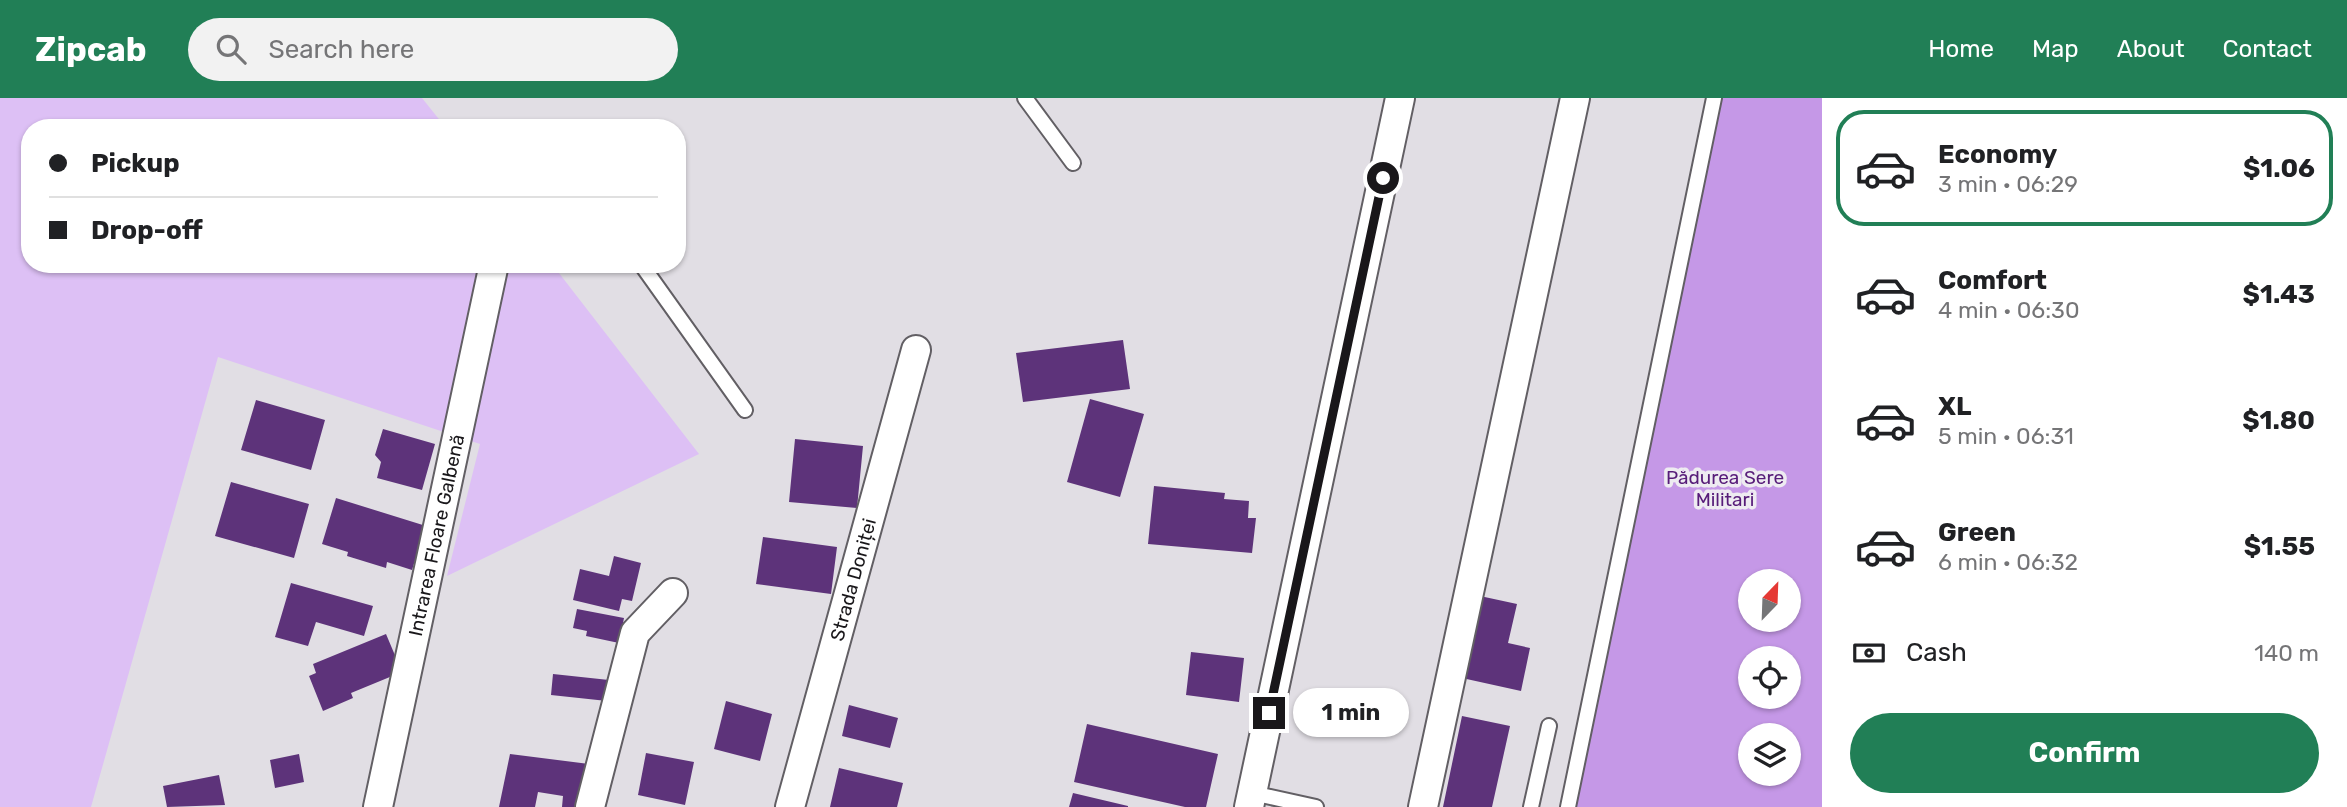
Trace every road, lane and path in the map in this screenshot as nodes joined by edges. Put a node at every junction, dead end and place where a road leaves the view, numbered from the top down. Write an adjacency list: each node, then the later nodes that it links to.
1 (1025, 98): 5 (lane)
2 (1400, 98): 12 (street)
3 (1576, 98): 17 (street)
4 (1713, 98): 19 (lane)
5 (1073, 163)
6 (492, 273): 13 (street, Intrarea Floare Galbenă)
7 (647, 273): 9 (lane)
8 (916, 350): 15 (street, Strada Doniței)
9 (745, 410)
10 (673, 593): 14 (street)
11 (1549, 726): 18 (lane)
12 (1251, 800): 16 (lane)
13 (378, 807)
14 (590, 807)
15 (790, 807)
16 (1316, 807)
17 (1423, 807)
18 (1531, 807)
19 (1568, 807)

